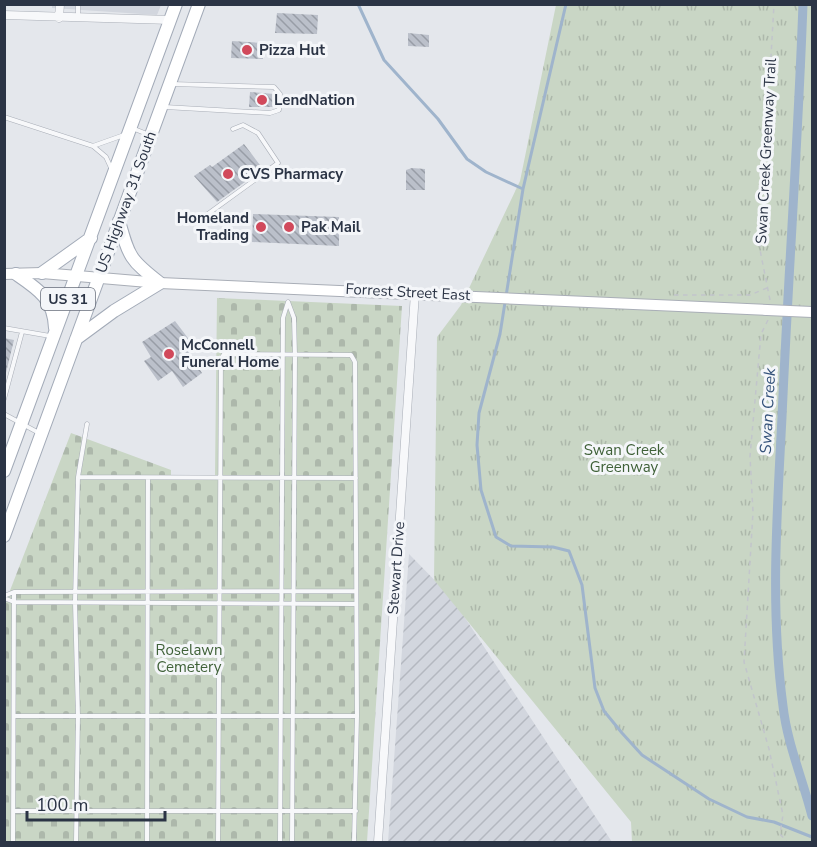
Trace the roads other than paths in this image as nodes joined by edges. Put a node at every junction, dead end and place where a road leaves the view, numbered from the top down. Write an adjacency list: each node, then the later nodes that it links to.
1 (60, 4): 6 (street)
2 (78, 4): 7 (lane)
3 (176, 4): 8 (main road, US Highway 31 South / US 31)
4 (199, 4): 9 (main road, US Highway 31 South / US 31)
5 (4, 15): 6 (street)
6 (59, 18): 7 (street)
7 (78, 19): 8 (street)
8 (171, 20): 13 (main road, US Highway 31 South / US 31)
9 (170, 84): 10 (main road, US Highway 31 South / US 31); 10 (lane)
10 (162, 106): 14 (main road, US Highway 31 South / US 31)
11 (4, 117): 15 (lane)
12 (233, 129): 17 (lane)
13 (131, 130): 14 (lane); 15 (lane); 16 (main road, US Highway 31 South / US 31)
14 (151, 135): 18 (main road, US Highway 31 South / US 31)
15 (93, 146): 16 (lane)
16 (114, 174): 19 (main road, US Highway 31 South / US 31)
17 (205, 216)
18 (119, 221): 23 (main road, US Highway 31 South / US 31); 24 (main road)
19 (92, 237): 20 (main road); 22 (main road, US Highway 31 South / US 31)
20 (42, 273): 21 (street, Forrest Street East); 22 (street, Forrest Street East)
21 (10, 274): 31 (main road)
22 (77, 276): 23 (street, Forrest Street East); 31 (main road, US Highway 31 South / US 31)
23 (98, 279): 24 (street, Forrest Street East); 32 (main road, US Highway 31 South / US 31)
24 (160, 283): 25 (street, Forrest Street East); 32 (main road)
25 (289, 287): 26 (street, Forrest Street East); 27 (lane)
26 (415, 293): 28 (street, Forrest Street East, bridge); 85 (street, Stewart Drive)
27 (288, 302): 33 (lane); 34 (lane)
28 (812, 312)
29 (4, 328): 30 (lane)
30 (22, 332): 31 (lane); 35 (lane)
31 (54, 335): 38 (main road, US Highway 31 South / US 31)
32 (75, 340): 40 (main road, US Highway 31 South / US 31)
33 (283, 355): 34 (lane); 44 (lane); 46 (lane)
34 (295, 355): 45 (lane); 47 (lane)
35 (7, 382): 36 (lane)
36 (4, 399)
37 (4, 414): 38 (lane)
38 (22, 423): 40 (lane); 41 (main road, US Highway 31 South / US 31)
39 (87, 424): 42 (lane)
40 (42, 435): 48 (main road, US Highway 31 South / US 31)
41 (4, 471)
42 (78, 477): 43 (lane); 50 (lane)
43 (148, 478): 44 (lane); 49 (lane)
44 (219, 478): 46 (lane); 53 (lane)
45 (356, 478): 47 (lane); 51 (lane)
46 (282, 479): 47 (lane); 55 (lane)
47 (293, 479): 54 (lane)
48 (4, 536)
49 (147, 590): 50 (lane); 53 (lane); 62 (lane)
50 (76, 591): 52 (lane); 58 (lane)
51 (356, 591): 54 (lane); 63 (lane)
52 (14, 592): 56 (lane); 57 (lane)
53 (219, 592): 55 (lane); 59 (lane)
54 (292, 592): 55 (lane); 61 (lane)
55 (281, 593): 60 (lane)
56 (4, 597): 57 (lane)
57 (14, 602): 58 (lane); 64 (lane)
58 (75, 602): 62 (lane); 65 (lane)
59 (219, 602): 60 (lane); 62 (lane); 70 (lane)
60 (281, 602): 61 (lane); 66 (lane)
61 (292, 602): 63 (lane); 67 (lane)
62 (147, 604): 69 (lane)
63 (356, 604): 68 (lane)
64 (15, 716): 65 (lane); 71 (lane)
65 (78, 716): 69 (lane); 72 (lane)
66 (280, 716): 67 (lane); 70 (lane); 75 (lane)
67 (292, 716): 68 (lane); 76 (lane)
68 (357, 716): 77 (lane)
69 (146, 717): 70 (lane); 73 (lane)
70 (217, 717): 74 (lane)
71 (14, 811): 72 (lane); 78 (lane)
72 (76, 811): 73 (lane); 79 (lane)
73 (147, 811): 74 (lane); 80 (lane)
74 (218, 811): 75 (lane); 81 (lane)
75 (281, 811): 76 (lane); 82 (lane)
76 (292, 811): 77 (lane); 83 (lane)
77 (356, 812): 84 (lane)
78 (14, 843)
79 (76, 843)
80 (147, 843)
81 (218, 843)
82 (280, 843)
83 (292, 843)
84 (354, 843)
85 (378, 843)

